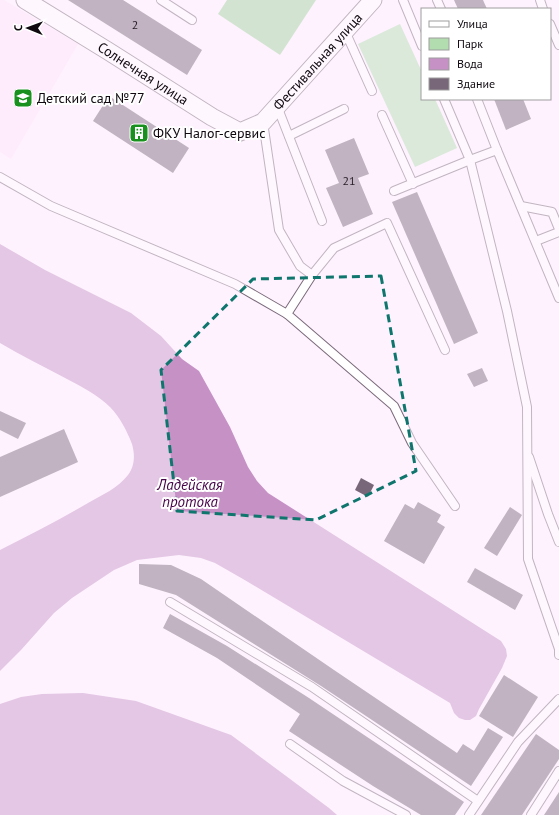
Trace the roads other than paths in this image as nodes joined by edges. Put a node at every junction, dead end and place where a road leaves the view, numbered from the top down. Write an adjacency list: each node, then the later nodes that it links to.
1 (25, 0): 16 (street, Солнечная улица)
2 (161, 0): 5 (lane)
3 (373, 0): 7 (street, Фестивальная улица)
4 (403, 0): 8 (lane)
5 (192, 20)
6 (551, 26): 9 (lane)
7 (345, 31): 10 (lane); 13 (street, Фестивальная улица)
8 (421, 44)
9 (559, 45)
10 (372, 91)
11 (444, 100): 19 (lane)
12 (477, 100): 18 (lane)
13 (277, 106): 16 (street, Фестивальная улица); 17 (lane)
14 (344, 109): 17 (lane)
15 (382, 115): 21 (lane)
16 (263, 122): 27 (lane)
17 (289, 136): 24 (lane)
18 (498, 150): 19 (lane); 23 (lane)
19 (470, 160): 21 (lane); 31 (lane)
20 (0, 177): 29 (lane)
21 (413, 184): 22 (lane)
22 (394, 191)
23 (521, 206): 25 (lane); 26 (lane)
24 (322, 221)
25 (559, 231): 26 (lane)
26 (536, 241): 28 (lane)
27 (312, 275): 29 (lane); 30 (lane)
28 (559, 298)
29 (287, 314): 32 (lane)
30 (445, 350)
31 (527, 451): 33 (lane); 35 (lane)
32 (455, 506)
33 (559, 542)
34 (170, 602): 39 (lane)
35 (559, 655)
36 (559, 699): 39 (lane)
37 (290, 744): 40 (lane)
38 (559, 771): 42 (lane)
39 (478, 801): 41 (lane)
40 (406, 815)
41 (468, 815)
42 (531, 815)

